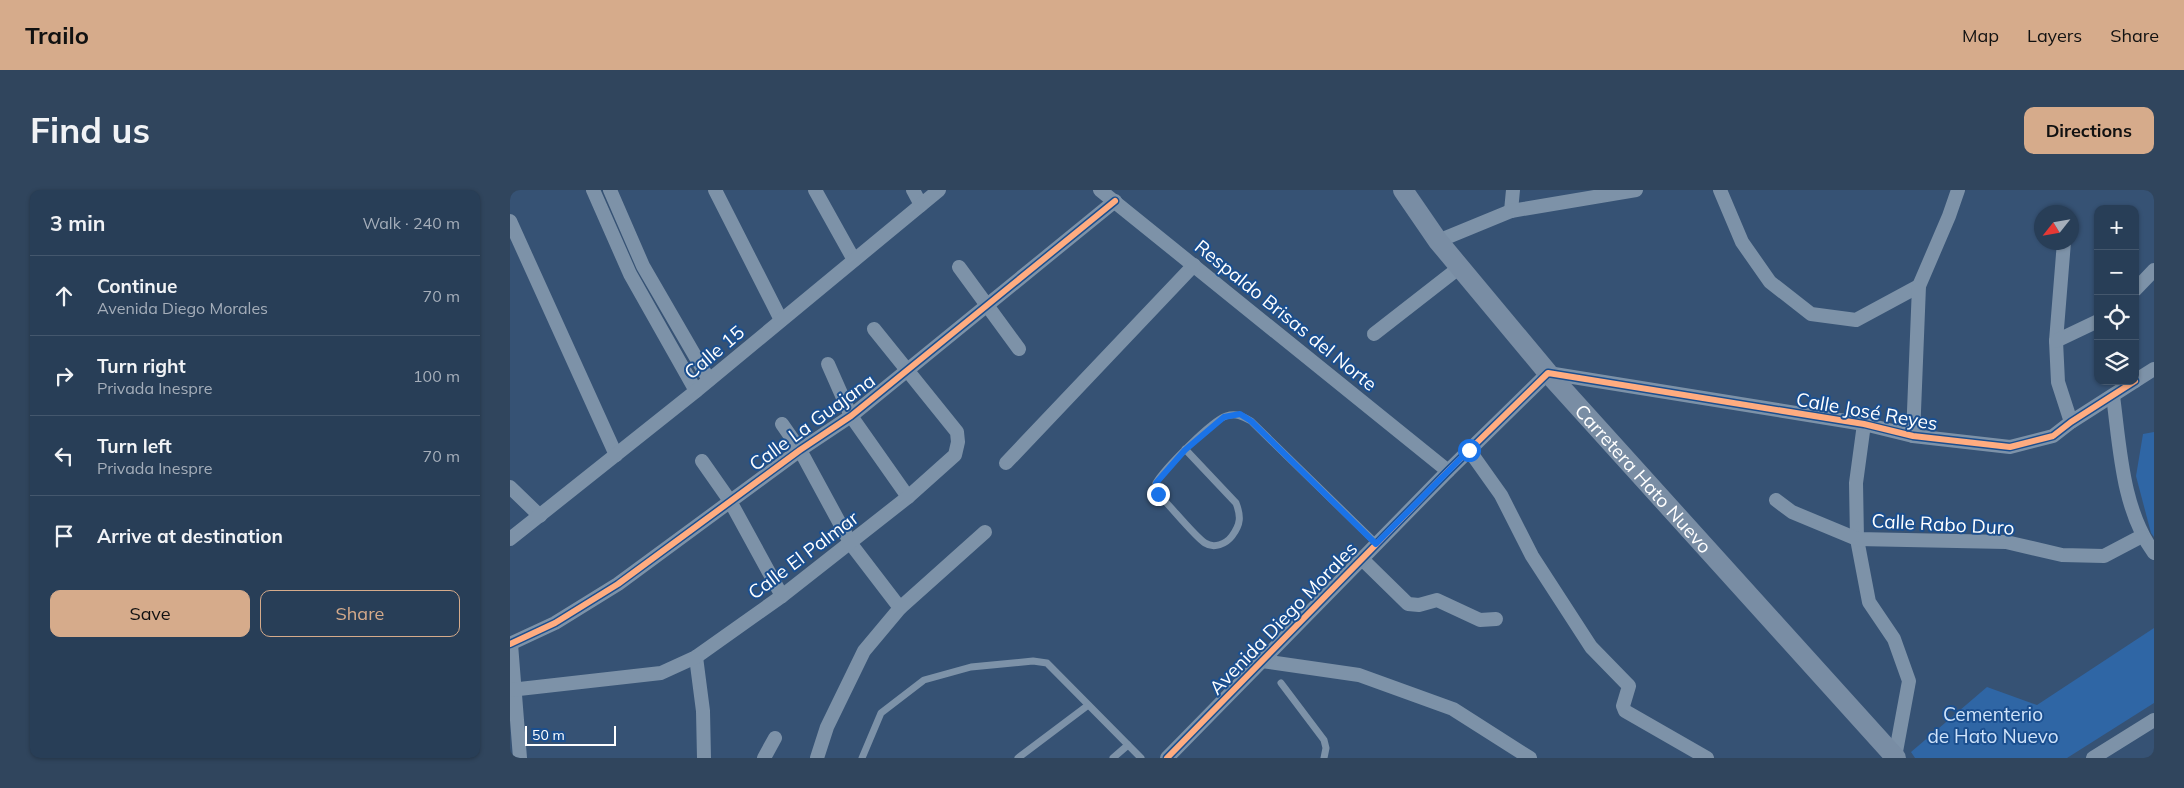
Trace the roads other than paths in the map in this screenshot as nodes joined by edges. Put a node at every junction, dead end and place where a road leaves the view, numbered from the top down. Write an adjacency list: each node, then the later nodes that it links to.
1 (593, 190): 25 (street)
2 (610, 190): 21 (street)
3 (715, 190): 29 (street)
4 (815, 190): 19 (street)
5 (914, 190): 14 (street)
6 (939, 190): 14 (street, Calle 15)
7 (1100, 190): 13 (street, Respaldo Brisas del Norte)
8 (1404, 190): 17 (main road, Carretera Hato Nuevo)
9 (1513, 190): 15 (street)
10 (1634, 190): 15 (street)
11 (1720, 190): 26 (street)
12 (1958, 190): 26 (street)
13 (1115, 201): 20 (street, Respaldo Brisas del Norte); 28 (street, Calle La Guajana)
14 (920, 205): 19 (street, Calle 15)
15 (1511, 211): 17 (street)
16 (510, 221): 52 (street)
17 (1438, 241): 22 (main road, Carretera Hato Nuevo)
18 (2063, 250): 33 (street)
19 (854, 260): 29 (street, Calle 15)
20 (1194, 265): 54 (street); 55 (street, Respaldo Brisas del Norte)
21 (643, 266): 25 (street); 40 (street)
22 (1460, 267): 32 (street); 38 (main road, Carretera Hato Nuevo)
23 (959, 268): 28 (street)
24 (2154, 270): 27 (street)
25 (630, 274): 42 (street)
26 (1919, 286): 48 (street)
27 (2139, 286)
28 (987, 306): 34 (street); 37 (street, Calle La Guajana)
29 (781, 320): 40 (street, Calle 15)
30 (2094, 323): 33 (street)
31 (874, 329): 37 (street, Calle El Palmar)
32 (1374, 334)
33 (2056, 342): 45 (street)
34 (1019, 349)
35 (828, 364): 44 (street)
36 (2154, 369): 39 (street, Calle José Reyes)
37 (908, 371): 44 (street, Calle La Guajana); 57 (street, Calle El Palmar)
38 (1548, 373): 47 (street, Calle José Reyes); 51 (street, Avenida Diego Morales); 93 (main road, Carretera Hato Nuevo)
39 (2139, 378)
40 (708, 380): 42 (street, Calle 15)
41 (2129, 385): 43 (street, Calle José Reyes)
42 (696, 391): 52 (street, Calle 15)
43 (2113, 396): 45 (street, Calle José Reyes); 62 (street)
44 (851, 416): 49 (street, Calle La Guajana); 57 (street)
45 (2071, 422): 48 (street, Calle José Reyes)
46 (782, 424): 49 (street)
47 (1864, 424): 48 (street, Calle José Reyes); 64 (street)
48 (1913, 436)
49 (800, 450): 59 (street, Calle La Guajana); 65 (street)
50 (1185, 450): 50 (lane); 66 (lane)
51 (1469, 450): 55 (street, Avenida Diego Morales); 92 (street)
52 (616, 455): 60 (street, Calle 15)
53 (702, 461): 59 (street)
54 (1006, 463)
55 (1448, 471): 66 (street, Avenida Diego Morales)
56 (510, 487): 60 (street)
57 (908, 497): 65 (street, Calle El Palmar)
58 (1776, 500): 64 (street, Calle Rabo Duro)
59 (730, 501): 69 (street); 72 (street, Calle La Guajana)
60 (540, 516): 63 (street, Calle 15)
61 (985, 532): 70 (street)
62 (2142, 536): 64 (street, Calle Rabo Duro); 67 (street)
63 (510, 539)
64 (1857, 539): 93 (street)
65 (851, 544): 69 (street, Calle El Palmar); 70 (street)
66 (1376, 544): 68 (street, Avenida Diego Morales)
67 (2154, 552)
68 (1362, 559): 71 (street); 74 (street, Avenida Diego Morales)
69 (782, 596): 73 (street, Calle El Palmar)
70 (900, 608): 84 (street)
71 (1496, 620)
72 (511, 644): 76 (street)
73 (696, 657): 76 (street, Calle El Palmar); 82 (street)
74 (1262, 661): 89 (street, Avenida Diego Morales); 91 (street)
75 (1281, 683): 90 (lane)
76 (512, 689): 81 (street)
77 (1087, 706): 80 (lane); 85 (lane); 86 (lane)
78 (2154, 720): 94 (street)
79 (775, 738): 83 (street)
80 (1128, 745): 87 (lane); 88 (lane)
81 (520, 758)
82 (704, 758)
83 (764, 758)
84 (817, 758)
85 (862, 758)
86 (1018, 758)
87 (1113, 758)
88 (1141, 758)
89 (1167, 758)
90 (1324, 758)
91 (1530, 758)
92 (1707, 758)
93 (1895, 758)
94 (2093, 758)

